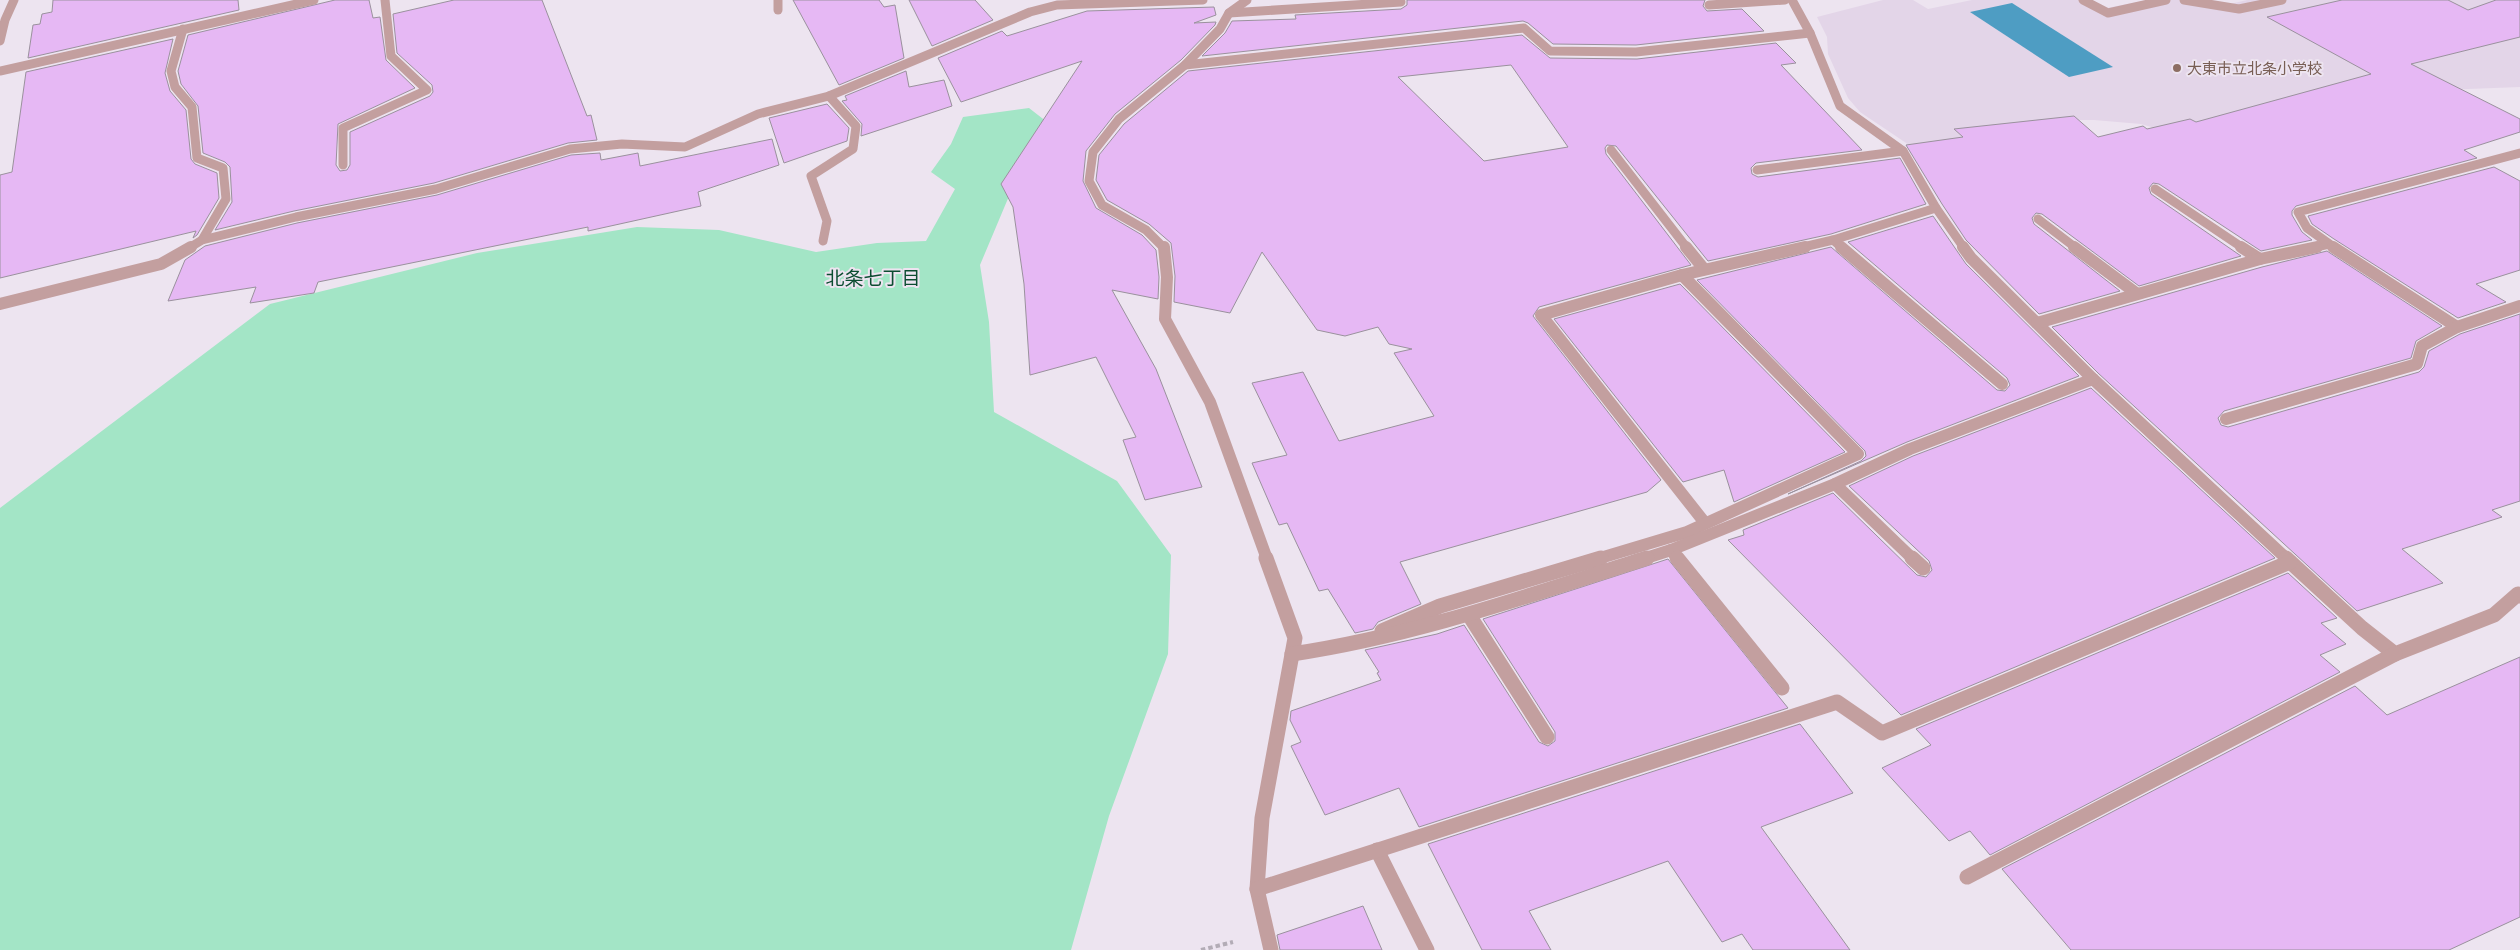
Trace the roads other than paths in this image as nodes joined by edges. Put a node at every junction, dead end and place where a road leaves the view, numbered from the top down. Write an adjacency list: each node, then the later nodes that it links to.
1 (14, 0): 19 (street)
2 (314, 0): 17 (street)
3 (385, 0): 26 (street)
4 (778, 0): 15 (street)
5 (1204, 0): 22 (street)
6 (1247, 0): 16 (street)
7 (1785, 0): 14 (street)
8 (1792, 0): 18 (street)
9 (2083, 0): 10 (street)
10 (2166, 0)
11 (2184, 0): 12 (street)
12 (2282, 0)
13 (1400, 2): 16 (street)
14 (1710, 5)
15 (778, 10)
16 (1229, 14): 20 (street)
17 (183, 29): 21 (street); 31 (street)
18 (1810, 33): 20 (street); 24 (street)
19 (0, 41)
20 (1185, 65): 54 (street)
21 (0, 71)
22 (829, 96): 31 (street); 33 (street)
23 (1611, 150): 36 (street)
24 (1903, 151): 27 (street); 29 (street)
25 (2520, 153): 34 (street)
26 (343, 165)
27 (1757, 170)
28 (2155, 189): 35 (street)
29 (1936, 208): 32 (street); 41 (street)
30 (2038, 219): 38 (street)
31 (202, 240): 39 (street)
32 (1833, 240): 36 (street); 44 (street)
33 (823, 241)
34 (2329, 244): 35 (street); 42 (street)
35 (2260, 259): 38 (street)
36 (1704, 269): 37 (street)
37 (1682, 274): 47 (street); 47 (street)
38 (2136, 294): 41 (street)
39 (0, 304)
40 (2520, 306): 42 (street)
41 (2037, 323): 43 (street)
42 (2457, 328): 45 (street)
43 (2093, 379): 46 (street); 49 (street)
44 (2002, 384)
45 (2226, 419)
46 (1835, 484): 48 (street); 50 (street)
47 (1705, 523): 53 (street)
48 (1671, 550): 52 (street); 56 (street)
49 (2290, 562): 55 (street); 58 (street)
50 (1923, 568)
51 (2519, 594): 55 (street)
52 (1469, 615): 53 (street); 57 (street)
53 (1347, 646): 54 (street)
54 (1292, 654): 60 (street)
55 (2395, 654): 59 (street)
56 (1782, 688)
57 (1547, 737)
58 (1377, 850): 60 (street); 62 (street)
59 (1967, 877)
60 (1257, 889): 61 (street)
61 (1271, 950)
62 (1427, 950)

